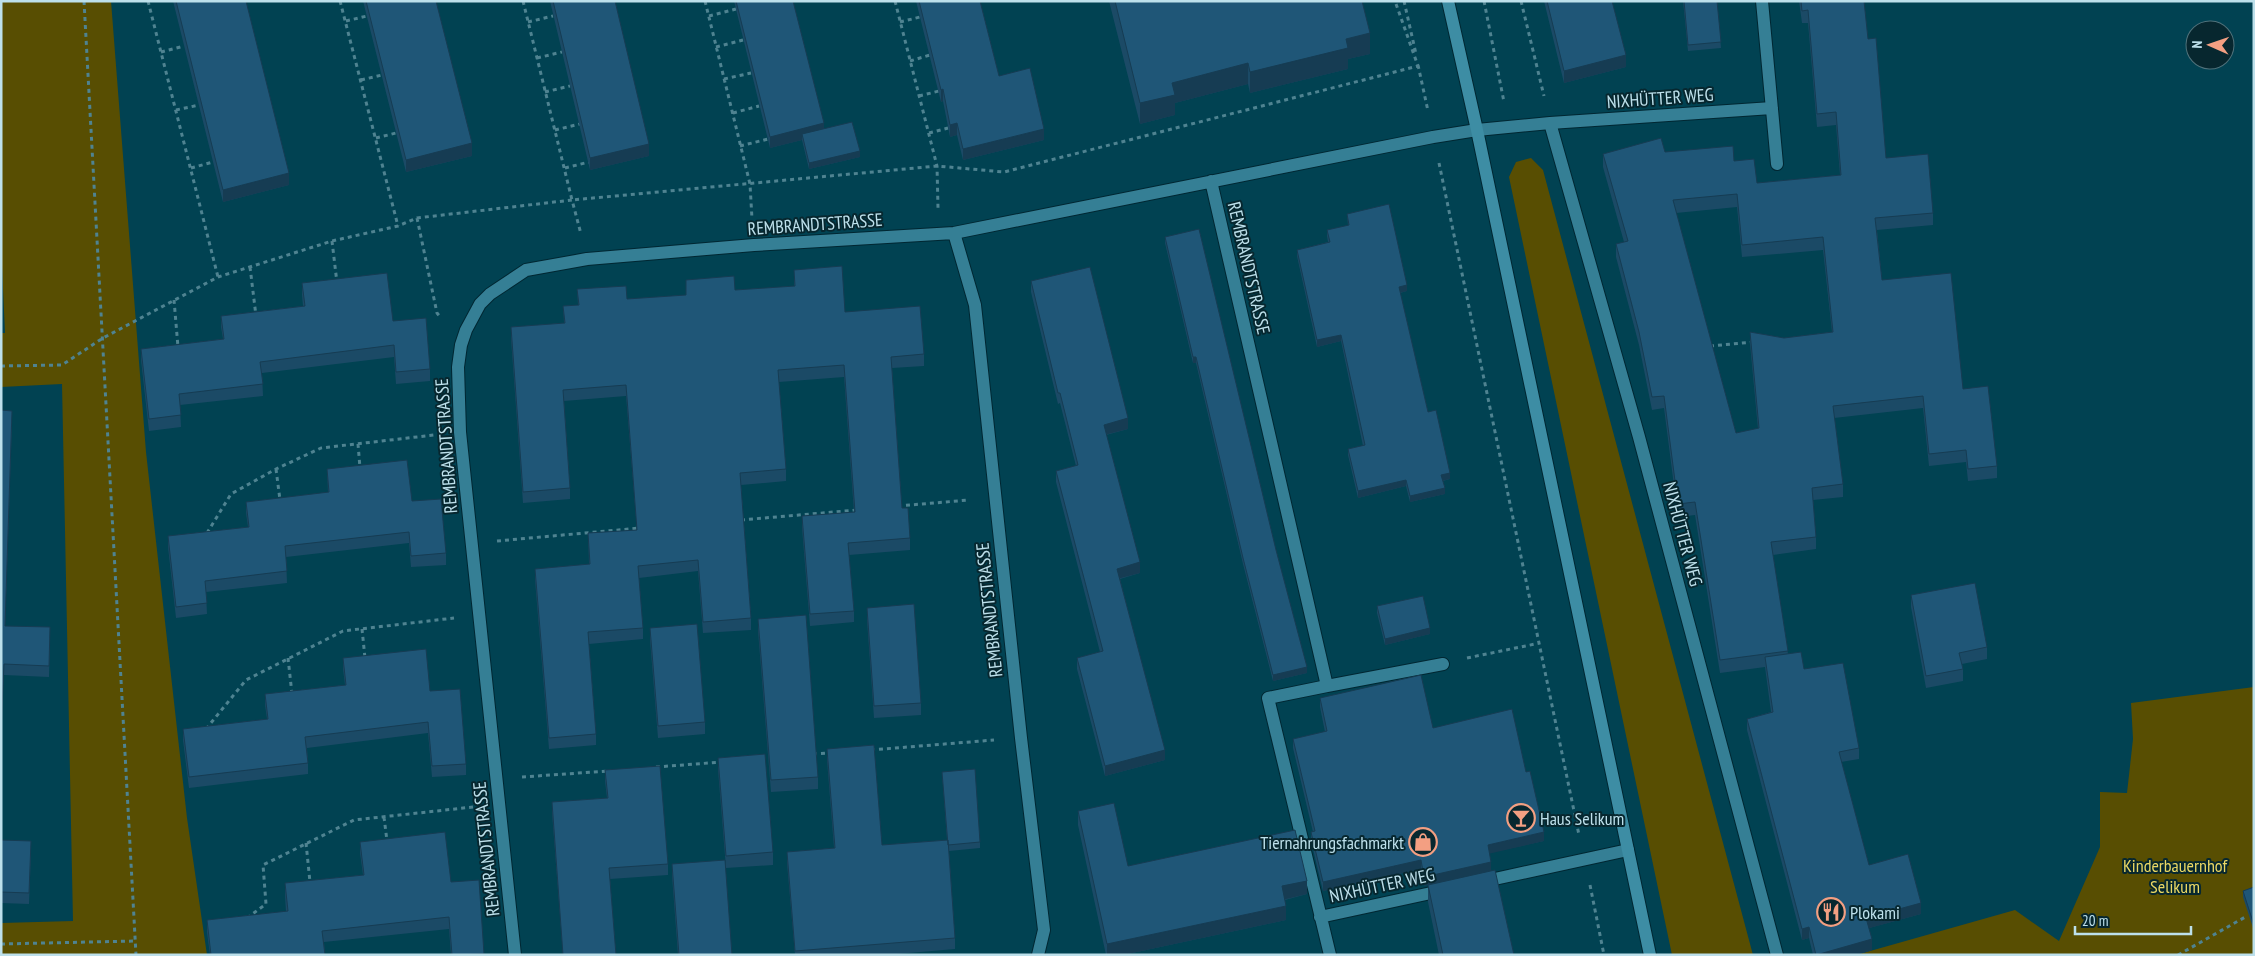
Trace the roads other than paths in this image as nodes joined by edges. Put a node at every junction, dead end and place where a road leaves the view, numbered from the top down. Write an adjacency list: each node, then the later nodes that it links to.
1 (1448, 1): 5 (main road)
2 (1762, 1): 3 (street)
3 (1772, 108): 4 (street, NIXHÜTTER WEG); 6 (street)
4 (1550, 123): 5 (street, NIXHÜTTER WEG); 17 (street, NIXHÜTTER WEG)
5 (1477, 130): 7 (street, REMBRANDTSTRASSE); 11 (main road)
6 (1777, 164)
7 (1211, 180): 8 (street, REMBRANDTSTRASSE); 10 (street, REMBRANDTSTRASSE)
8 (954, 233): 13 (street, REMBRANDTSTRASSE); 14 (street, REMBRANDTSTRASSE)
9 (1443, 664): 10 (street)
10 (1327, 686): 12 (street)
11 (1628, 850): 12 (street, NIXHÜTTER WEG); 16 (main road)
12 (1320, 917): 15 (street)
13 (515, 955)
14 (1038, 955)
15 (1330, 955)
16 (1650, 955)
17 (1777, 955)

